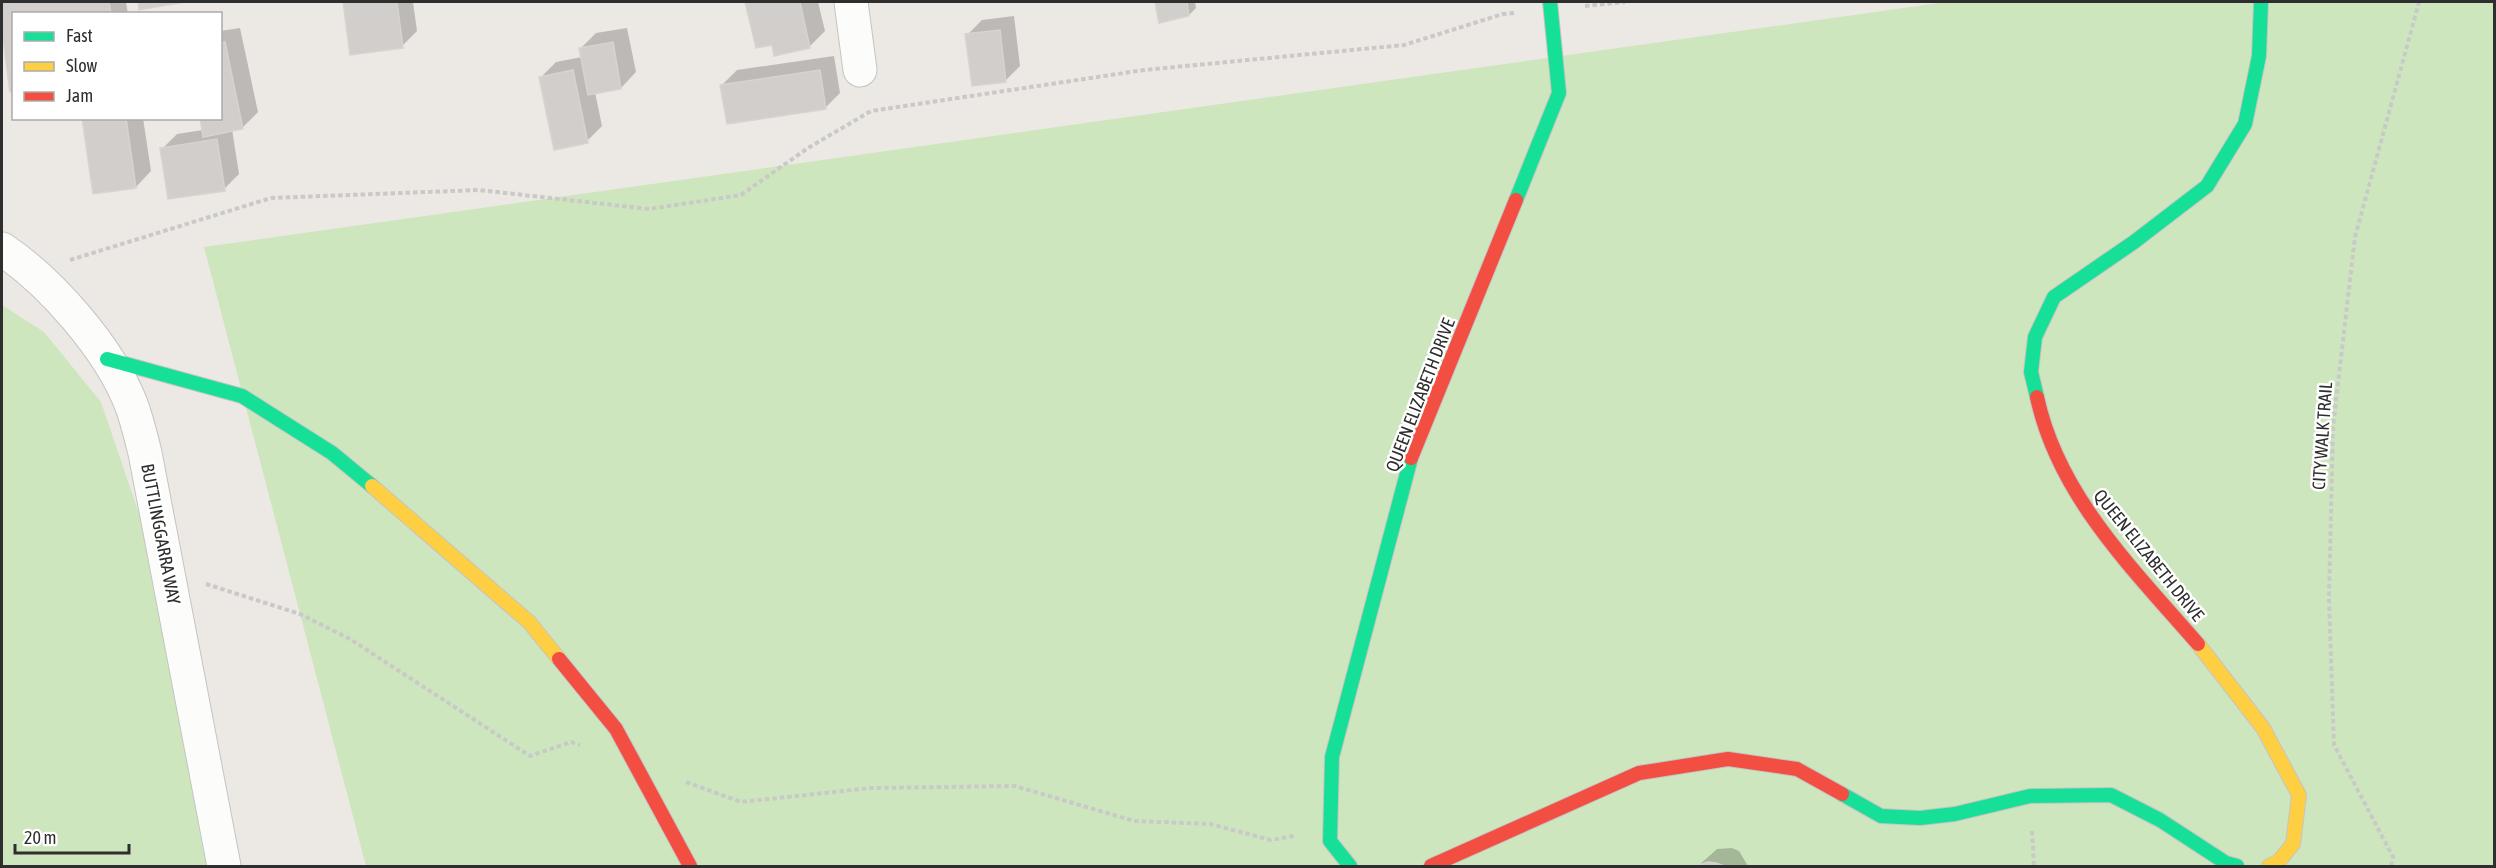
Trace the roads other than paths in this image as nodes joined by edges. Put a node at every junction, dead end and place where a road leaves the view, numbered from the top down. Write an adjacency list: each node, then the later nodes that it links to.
1 (851, 2): 4 (street)
2 (2261, 2): 12 (street, QUEEN ELIZABETH DRIVE)
3 (1550, 5): 9 (street, QUEEN ELIZABETH DRIVE)
4 (860, 70)
5 (2, 249): 6 (street, BUTTLINGGARRA WAY)
6 (107, 358): 7 (street, BUTTLINGGARRA WAY); 8 (street)
7 (224, 867)
8 (690, 867)
9 (1350, 867)
10 (1431, 867): 11 (street)
11 (2237, 867)
12 (2269, 867)

